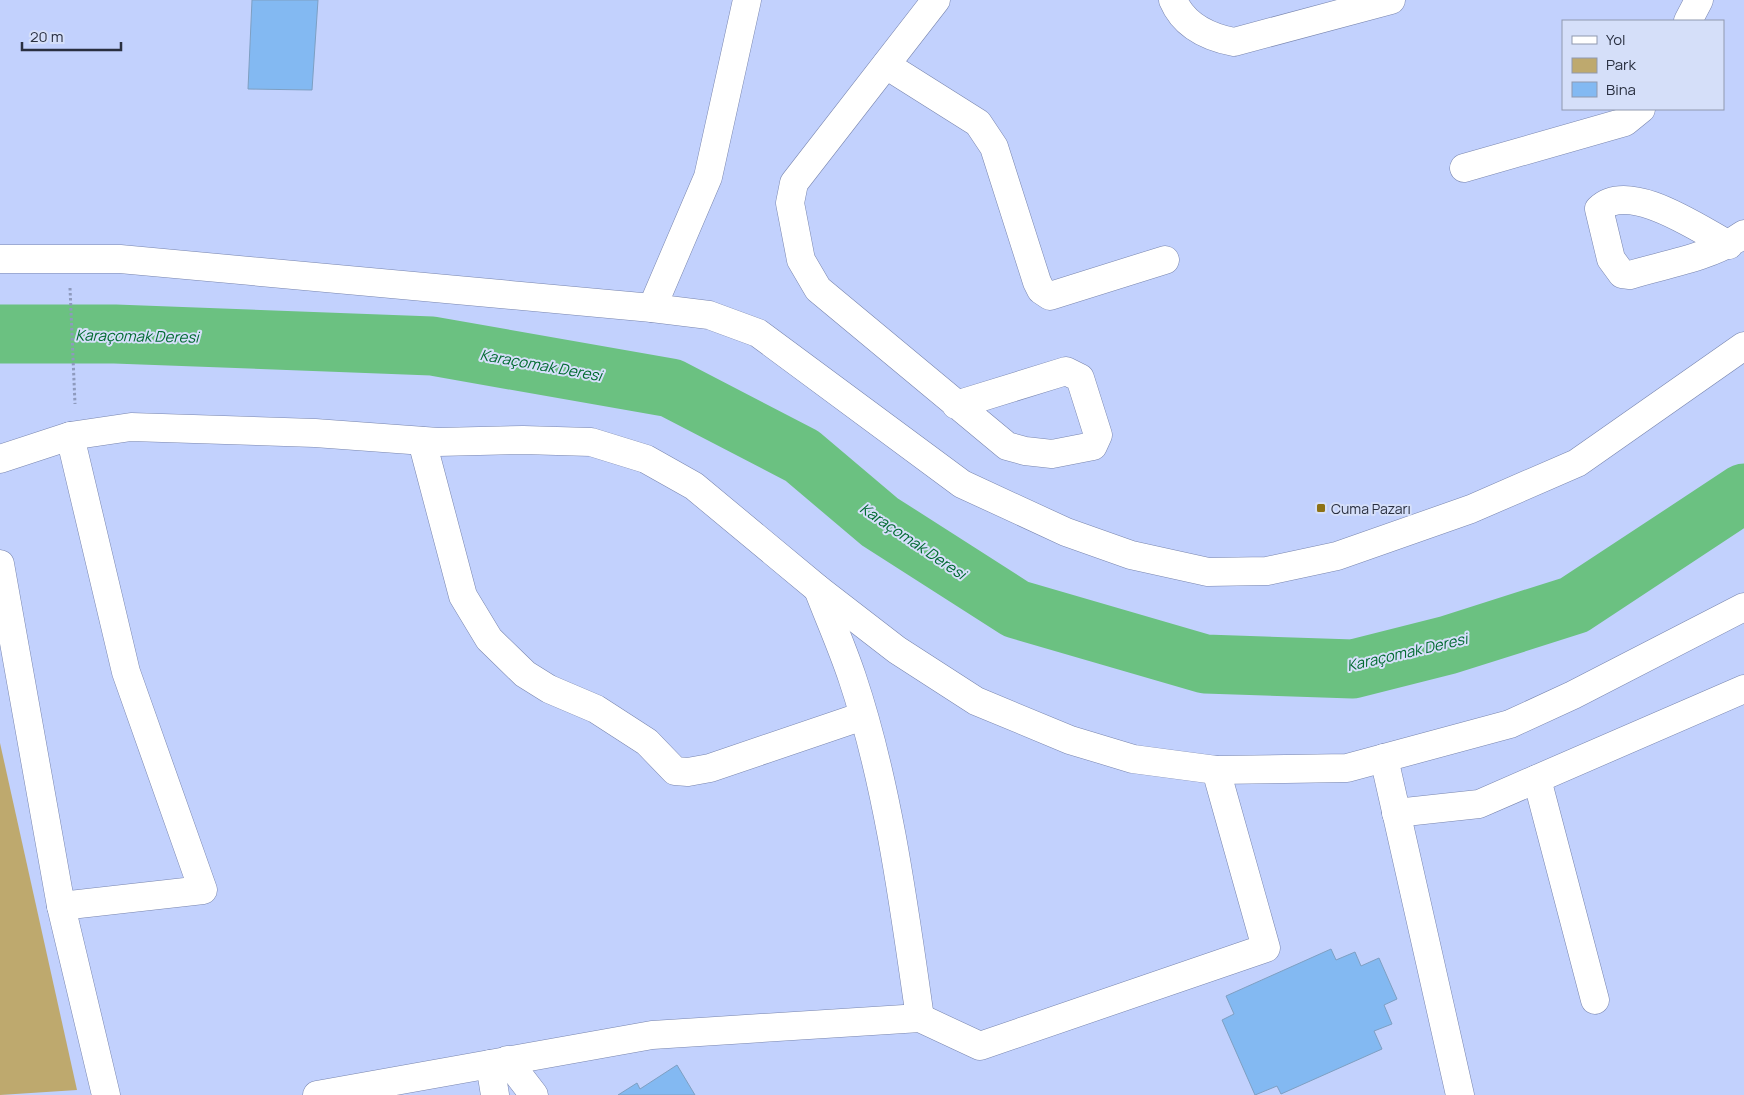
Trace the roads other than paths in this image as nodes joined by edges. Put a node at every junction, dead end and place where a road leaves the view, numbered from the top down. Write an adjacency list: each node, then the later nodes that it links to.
1 (746, 0): 12 (street)
2 (936, 0): 7 (street)
3 (1173, 0): 4 (street)
4 (1391, 0)
5 (1699, 0): 6 (street)
6 (1689, 20)
7 (886, 65): 11 (street); 14 (street)
8 (1640, 110): 9 (street)
9 (1464, 168)
10 (0, 259): 12 (street)
11 (1165, 260)
12 (652, 308): 13 (street)
13 (1744, 346)
14 (956, 405): 14 (street)
15 (70, 436): 16 (street); 17 (street); 27 (street)
16 (422, 441): 19 (street); 22 (street)
17 (0, 459)
18 (0, 564): 27 (street)
19 (818, 589): 22 (street); 24 (street)
20 (1744, 607): 23 (street)
21 (1744, 690): 25 (street)
22 (863, 716): 29 (street)
23 (1384, 758): 24 (street); 26 (street)
24 (1216, 770): 29 (street)
25 (1537, 779): 26 (street); 28 (street)
26 (1396, 813): 35 (street)
27 (61, 906): 31 (street)
28 (1595, 1000)
29 (920, 1018): 30 (street)
30 (498, 1062): 32 (street); 33 (street); 34 (street)
31 (106, 1095)
32 (317, 1095)
33 (494, 1095)
34 (534, 1095)
35 (1460, 1095)

